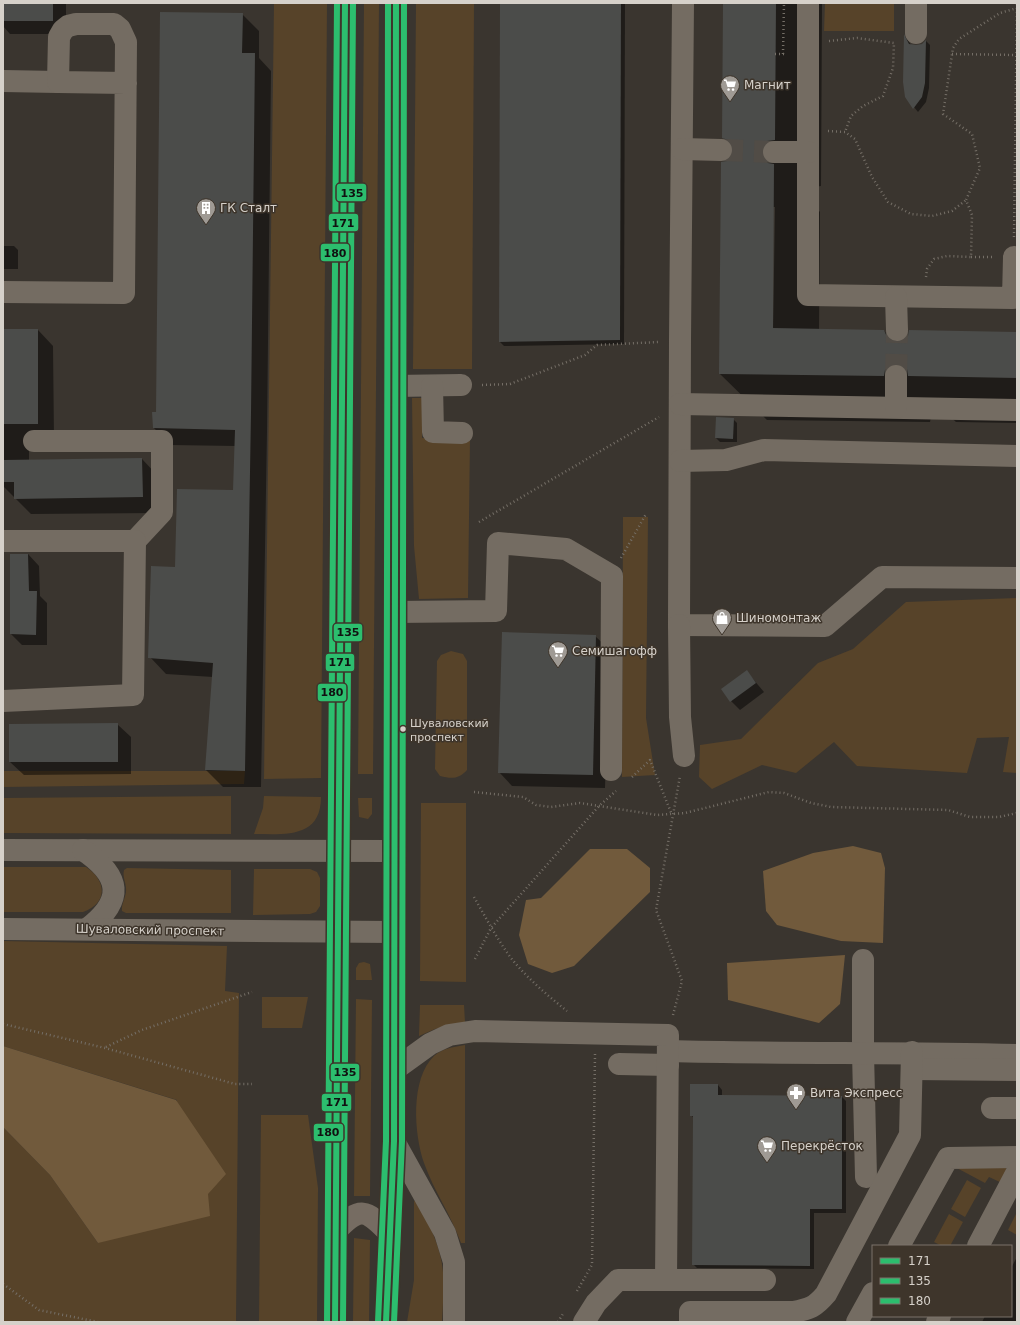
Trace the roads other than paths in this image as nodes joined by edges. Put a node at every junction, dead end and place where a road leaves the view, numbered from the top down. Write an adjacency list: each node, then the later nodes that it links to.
1 (345, 3): 40 (main road)
2 (396, 3): 20 (main road)
3 (683, 3): 10 (street)
4 (808, 3): 13 (street)
5 (916, 3): 6 (street)
6 (916, 33)
7 (3, 81): 8 (street)
8 (58, 82): 9 (street); 9 (street)
9 (126, 83): 15 (street)
10 (682, 150): 11 (street); 22 (street)
11 (721, 150)
12 (774, 152): 13 (street)
13 (808, 152): 16 (street)
14 (1014, 257): 16 (street)
15 (3, 292)
16 (896, 297): 17 (street)
17 (897, 330)
18 (896, 376): 23 (street)
19 (470, 385): 21 (street)
20 (394, 386): 21 (street); 32 (main road)
21 (432, 386): 25 (street)
22 (680, 404): 23 (street); 28 (street)
23 (896, 407): 24 (street)
24 (1017, 410)
25 (462, 433)
26 (34, 441): 30 (street)
27 (1017, 456): 28 (street)
28 (680, 461): 33 (street)
29 (3, 541): 30 (street)
30 (135, 542): 34 (street)
31 (1017, 578): 33 (street)
32 (394, 612): 36 (street); 39 (main road)
33 (679, 625): 35 (street)
34 (3, 701)
35 (684, 756)
36 (620, 779)
37 (3, 850): 38 (street)
38 (84, 850): 40 (street); 42 (street)
39 (394, 851): 40 (street); 44 (main road)
40 (338, 852): 43 (main road)
41 (3, 929): 42 (street, Шуваловский проспект)
42 (87, 929): 43 (street, Шуваловский проспект)
43 (337, 932): 44 (street, Шуваловский проспект); 59 (main road)
44 (394, 932): 51 (main road)
45 (863, 960): 47 (street)
46 (668, 1050): 47 (street); 50 (street); 51 (street); 63 (street)
47 (863, 1053): 49 (street); 58 (street)
48 (1017, 1055): 49 (street)
49 (912, 1061): 52 (street); 70 (street)
50 (619, 1064)
51 (394, 1070): 55 (main road)
52 (1017, 1070)
53 (992, 1108): 54 (street)
54 (1017, 1108)
55 (394, 1142): 60 (main road); 68 (street)
56 (1017, 1157): 61 (street)
57 (1017, 1172): 62 (street)
58 (866, 1177)
59 (336, 1232): 60 (main road); 66 (main road)
60 (390, 1233): 67 (main road)
61 (900, 1245)
62 (979, 1245)
63 (666, 1280): 64 (street); 69 (street)
64 (765, 1280)
65 (872, 1295): 71 (street)
66 (335, 1322)
67 (386, 1322)
68 (454, 1322)
69 (584, 1322)
70 (690, 1322)
71 (857, 1322)

